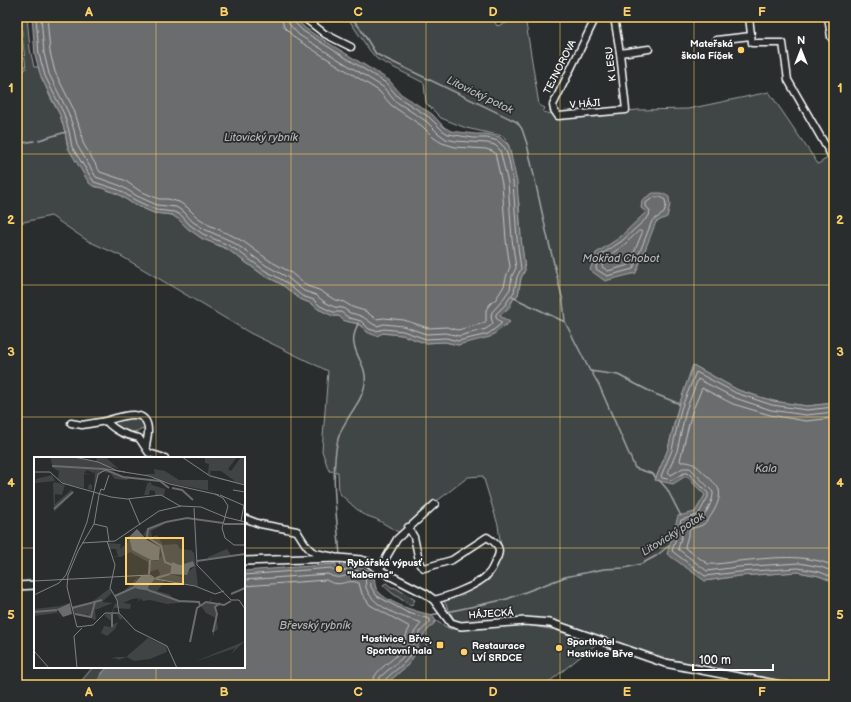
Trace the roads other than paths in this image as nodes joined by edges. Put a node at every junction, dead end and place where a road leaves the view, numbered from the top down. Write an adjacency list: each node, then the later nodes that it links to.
1 (303, 17): 9 (street)
2 (596, 17): 12 (street, TEJNOROVA)
3 (614, 17): 11 (street, K LESU)
4 (749, 17): 6 (street)
5 (828, 17): 8 (street)
6 (751, 36): 7 (street); 14 (street)
7 (716, 40)
8 (834, 41)
9 (351, 47)
10 (649, 49): 11 (street)
11 (620, 53): 13 (street, K LESU)
12 (553, 104): 13 (street, V HÁJI)
13 (626, 110)
14 (832, 154)
15 (106, 421): 16 (street); 17 (street); 17 (street)
16 (71, 423)
17 (146, 447): 18 (street)
18 (162, 457)
19 (436, 504): 21 (street)
20 (245, 518): 22 (street)
21 (408, 527): 24 (street); 27 (street)
22 (338, 558): 23 (street, HÁJECKÁ); 24 (street, HÁJECKÁ)
23 (245, 561)
24 (379, 570): 27 (street, HÁJECKÁ)
25 (34, 585): 26 (street)
26 (17, 586)
27 (434, 600): 28 (street, HÁJECKÁ)
28 (780, 685)

